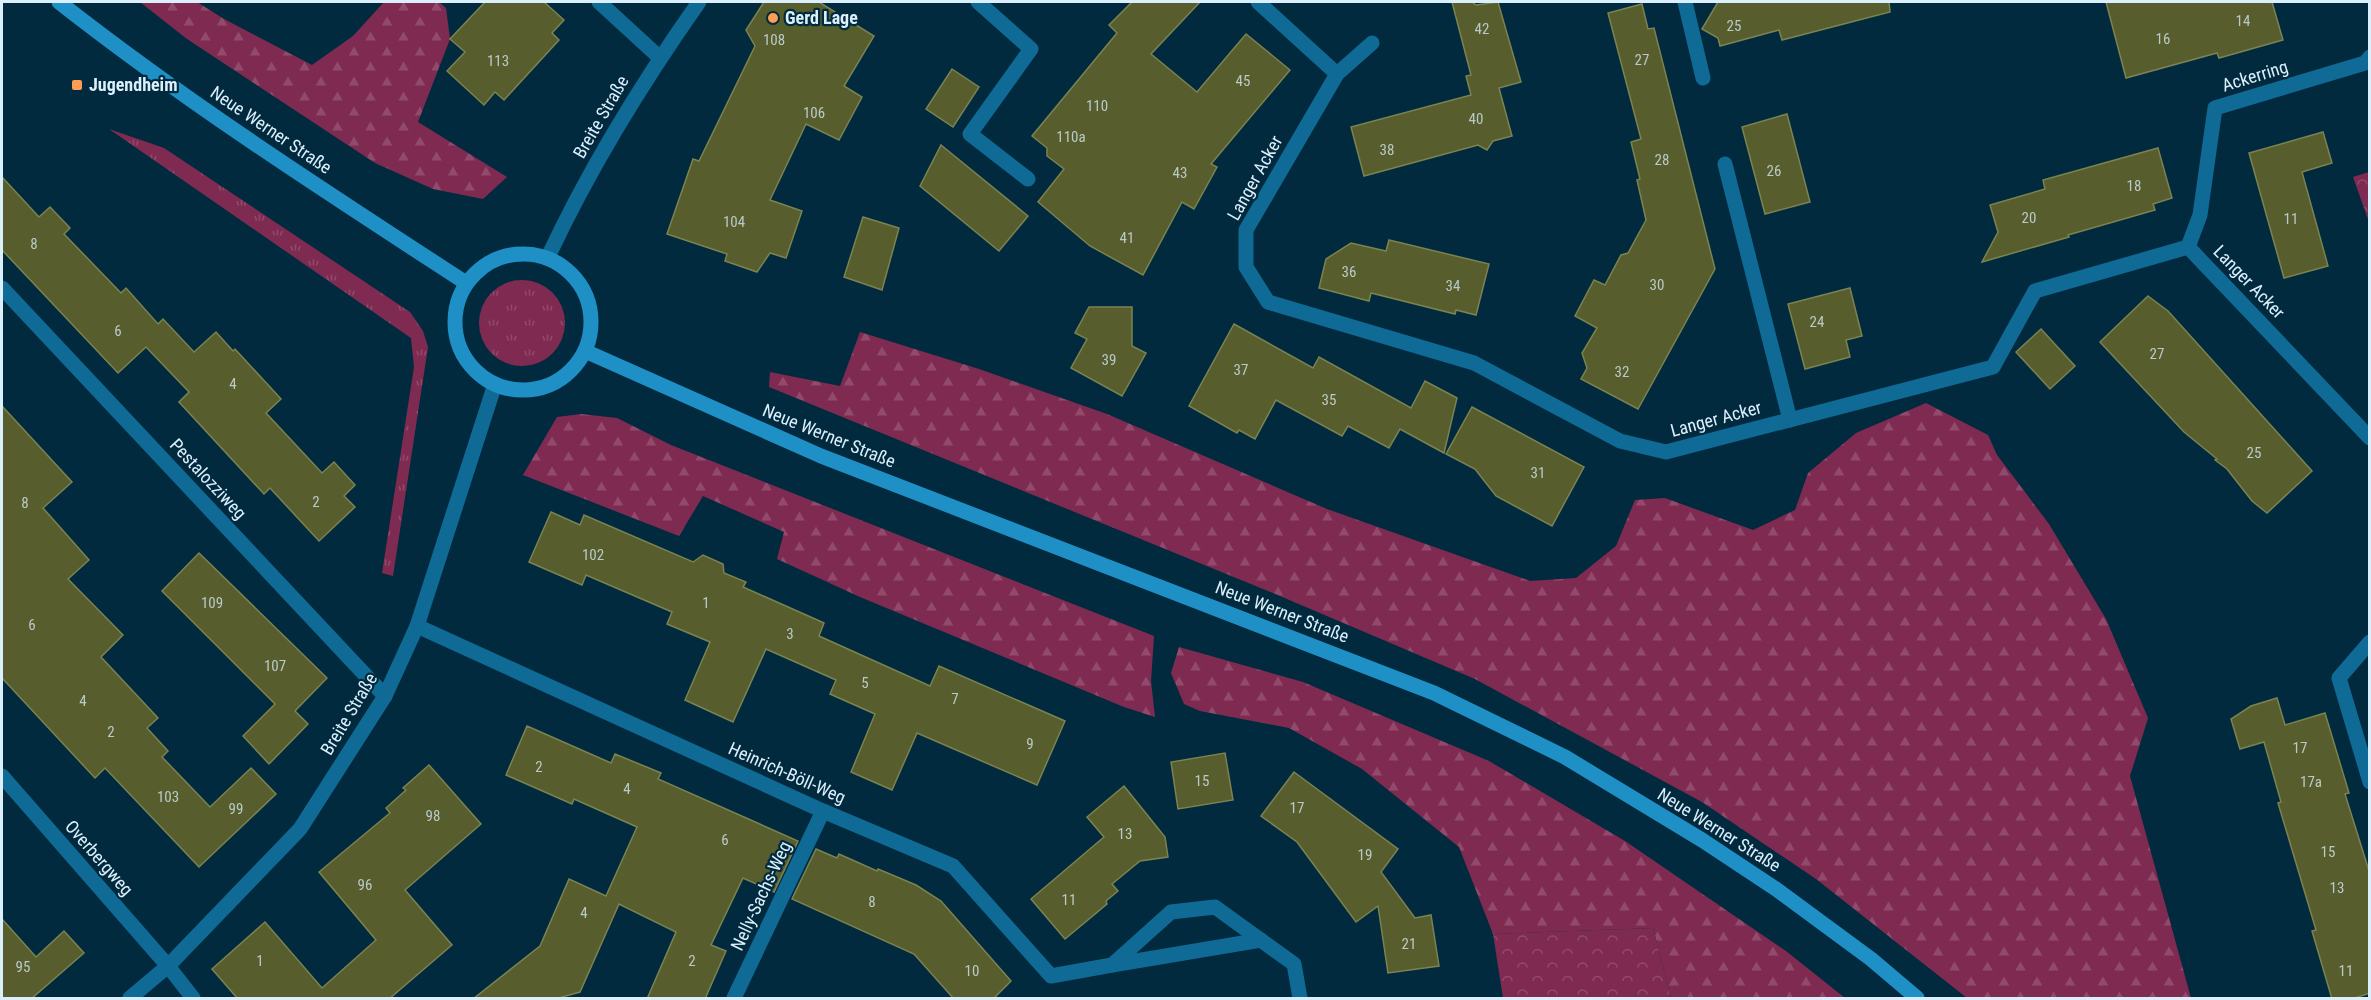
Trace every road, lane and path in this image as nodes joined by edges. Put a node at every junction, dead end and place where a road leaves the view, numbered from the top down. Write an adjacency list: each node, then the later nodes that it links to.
1 (59, 2): 16 (main road, Neue Werner Straße)
2 (599, 2): 8 (street)
3 (699, 2): 8 (street, Breite Straße)
4 (978, 2): 13 (street)
5 (1258, 2): 10 (street)
6 (1684, 2): 11 (street)
7 (1372, 43): 10 (street, Langer Acker)
8 (659, 57): 15 (street, Breite Straße)
9 (2370, 57): 14 (street, Ackerring)
10 (1337, 74): 20 (street, Langer Acker)
11 (1703, 78)
12 (1725, 164): 20 (street)
13 (1028, 179)
14 (2188, 247): 20 (street, Langer Acker); 21 (street, Langer Acker)
15 (548, 258): 16 (main road); 18 (main road)
16 (466, 284): 19 (main road)
17 (2, 288): 24 (street, Pestalozziweg)
18 (585, 351): 19 (main road); 35 (main road, Neue Werner Straße)
19 (495, 384): 22 (street, Breite Straße)
20 (1790, 420)
21 (2370, 438)
22 (417, 626): 24 (street, Breite Straße); 27 (street, Heinrich-Böll-Weg)
23 (2370, 642): 26 (street)
24 (385, 696): 30 (street, Breite Straße)
25 (2, 776): 30 (street, Overbergweg)
26 (2370, 782)
27 (823, 811): 29 (street, Heinrich-Böll-Weg); 33 (street, Nelly-Sachs-Weg)
28 (1261, 940): 29 (street, Heinrich-Böll-Weg); 29 (street); 34 (street)
29 (1112, 965)
30 (168, 966): 31 (street, Breite Straße); 32 (street, Overbergweg)
31 (130, 999)
32 (193, 999)
33 (735, 999)
34 (1300, 999)
35 (1917, 999)

